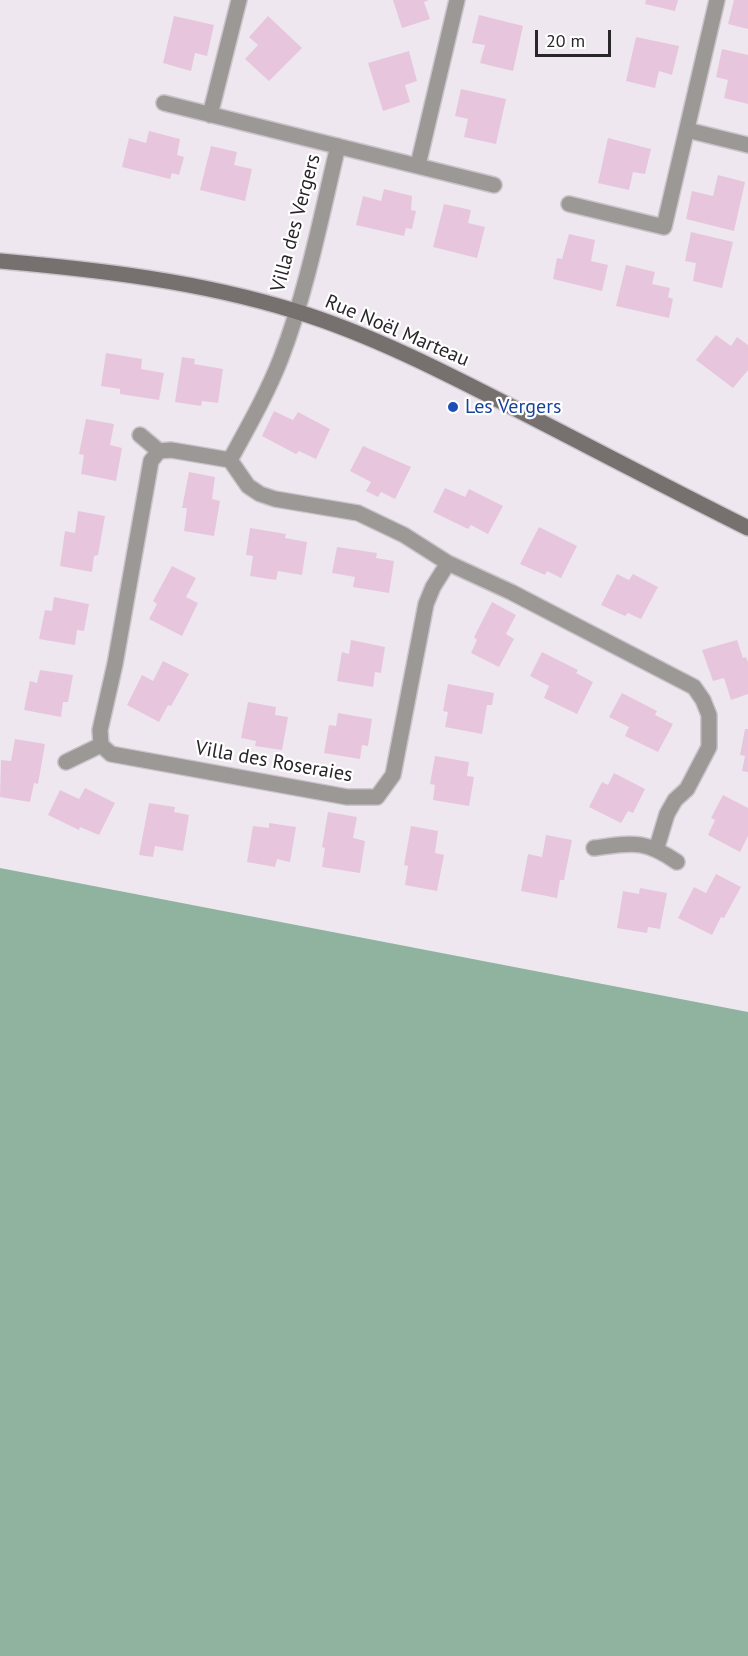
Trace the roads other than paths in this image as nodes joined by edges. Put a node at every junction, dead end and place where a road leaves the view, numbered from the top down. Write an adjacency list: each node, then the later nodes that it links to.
1 (239, 0): 5 (street)
2 (457, 0): 9 (street)
3 (717, 0): 6 (street)
4 (164, 103): 5 (street, Villa des Vergers)
5 (210, 115): 8 (street, Villa des Vergers)
6 (687, 130): 7 (street); 11 (street)
7 (748, 145)
8 (338, 146): 9 (street, Villa des Vergers); 13 (street, Villa des Vergers)
9 (418, 165): 10 (street, Villa des Vergers)
10 (494, 185)
11 (569, 204)
12 (0, 261): 13 (street, Rue Noël Marteau)
13 (295, 311): 16 (street); 17 (street, Rue Noël Marteau)
14 (140, 435): 15 (street)
15 (159, 450): 16 (street); 19 (street)
16 (230, 460): 18 (street)
17 (748, 528)
18 (448, 563): 19 (street, Villa des Roseraies); 22 (street)
19 (101, 745): 20 (street)
20 (66, 762)
21 (594, 848): 22 (street)
22 (657, 848): 23 (street)
23 (677, 862)

